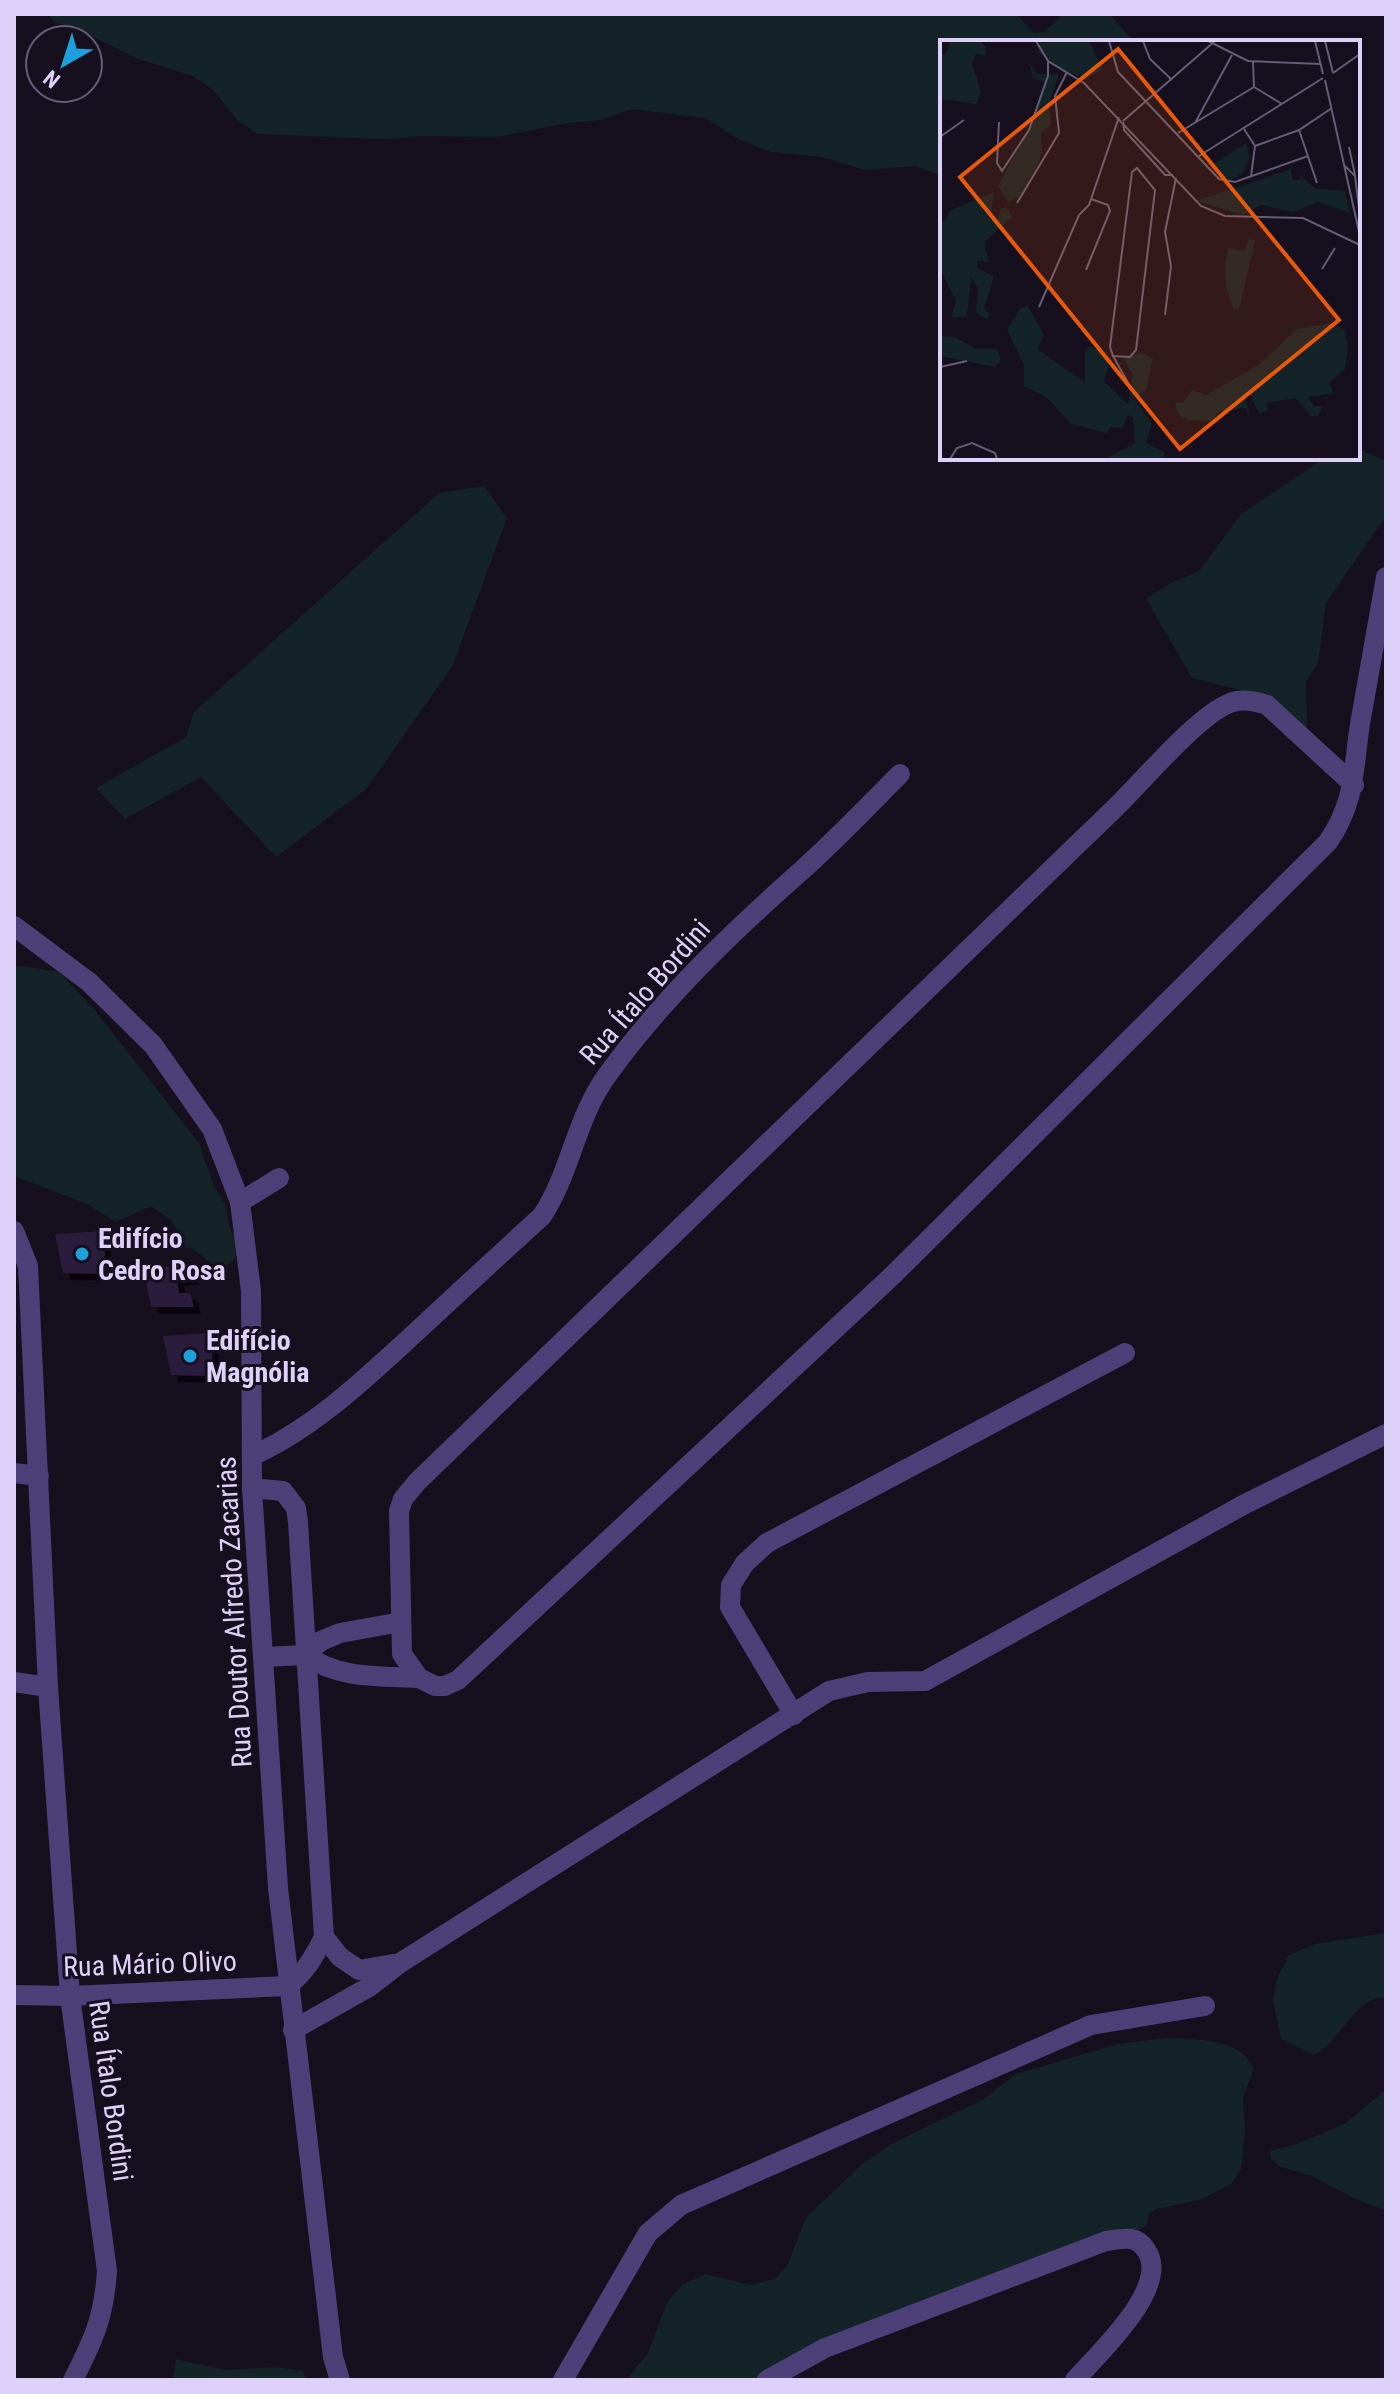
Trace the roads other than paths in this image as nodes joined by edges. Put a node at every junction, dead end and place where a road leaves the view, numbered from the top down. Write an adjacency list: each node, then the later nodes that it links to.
1 (1386, 577): 3 (street)
2 (900, 774): 10 (street, Rua Ítalo Bordini)
3 (1354, 785): 14 (street); 17 (street)
4 (14, 926): 6 (street, Rua Doutor Alfredo Zacarias)
5 (279, 1178): 6 (street)
6 (240, 1202): 10 (street, Rua Doutor Alfredo Zacarias)
7 (14, 1231): 12 (street, Rua Ítalo Bordini)
8 (1125, 1353): 20 (street)
9 (1386, 1434): 20 (street)
10 (252, 1456): 13 (street, Rua Doutor Alfredo Zacarias)
11 (14, 1473): 12 (street)
12 (39, 1476): 19 (street, Rua Ítalo Bordini)
13 (252, 1488): 15 (street); 16 (street, Rua Doutor Alfredo Zacarias)
14 (401, 1622): 15 (street); 17 (street)
15 (305, 1655): 16 (street); 17 (street); 21 (street)
16 (264, 1657): 23 (street, Rua Doutor Alfredo Zacarias)
17 (419, 1678)
18 (14, 1682): 19 (street)
19 (48, 1687): 25 (street, Rua Ítalo Bordini)
20 (794, 1715): 22 (street)
21 (324, 1937): 22 (street); 23 (street)
22 (400, 1963): 27 (street)
23 (288, 1986): 25 (street, Rua Mário Olivo); 27 (street, Rua Doutor Alfredo Zacarias)
24 (14, 1995): 25 (street, Rua Mário Olivo)
25 (70, 1996): 28 (street, Rua Ítalo Bordini)
26 (1205, 2006): 30 (street)
27 (293, 2030): 29 (street, Rua Doutor Alfredo Zacarias)
28 (73, 2380)
29 (340, 2380)
30 (563, 2380)
31 (767, 2380): 32 (street)
32 (1075, 2380)

